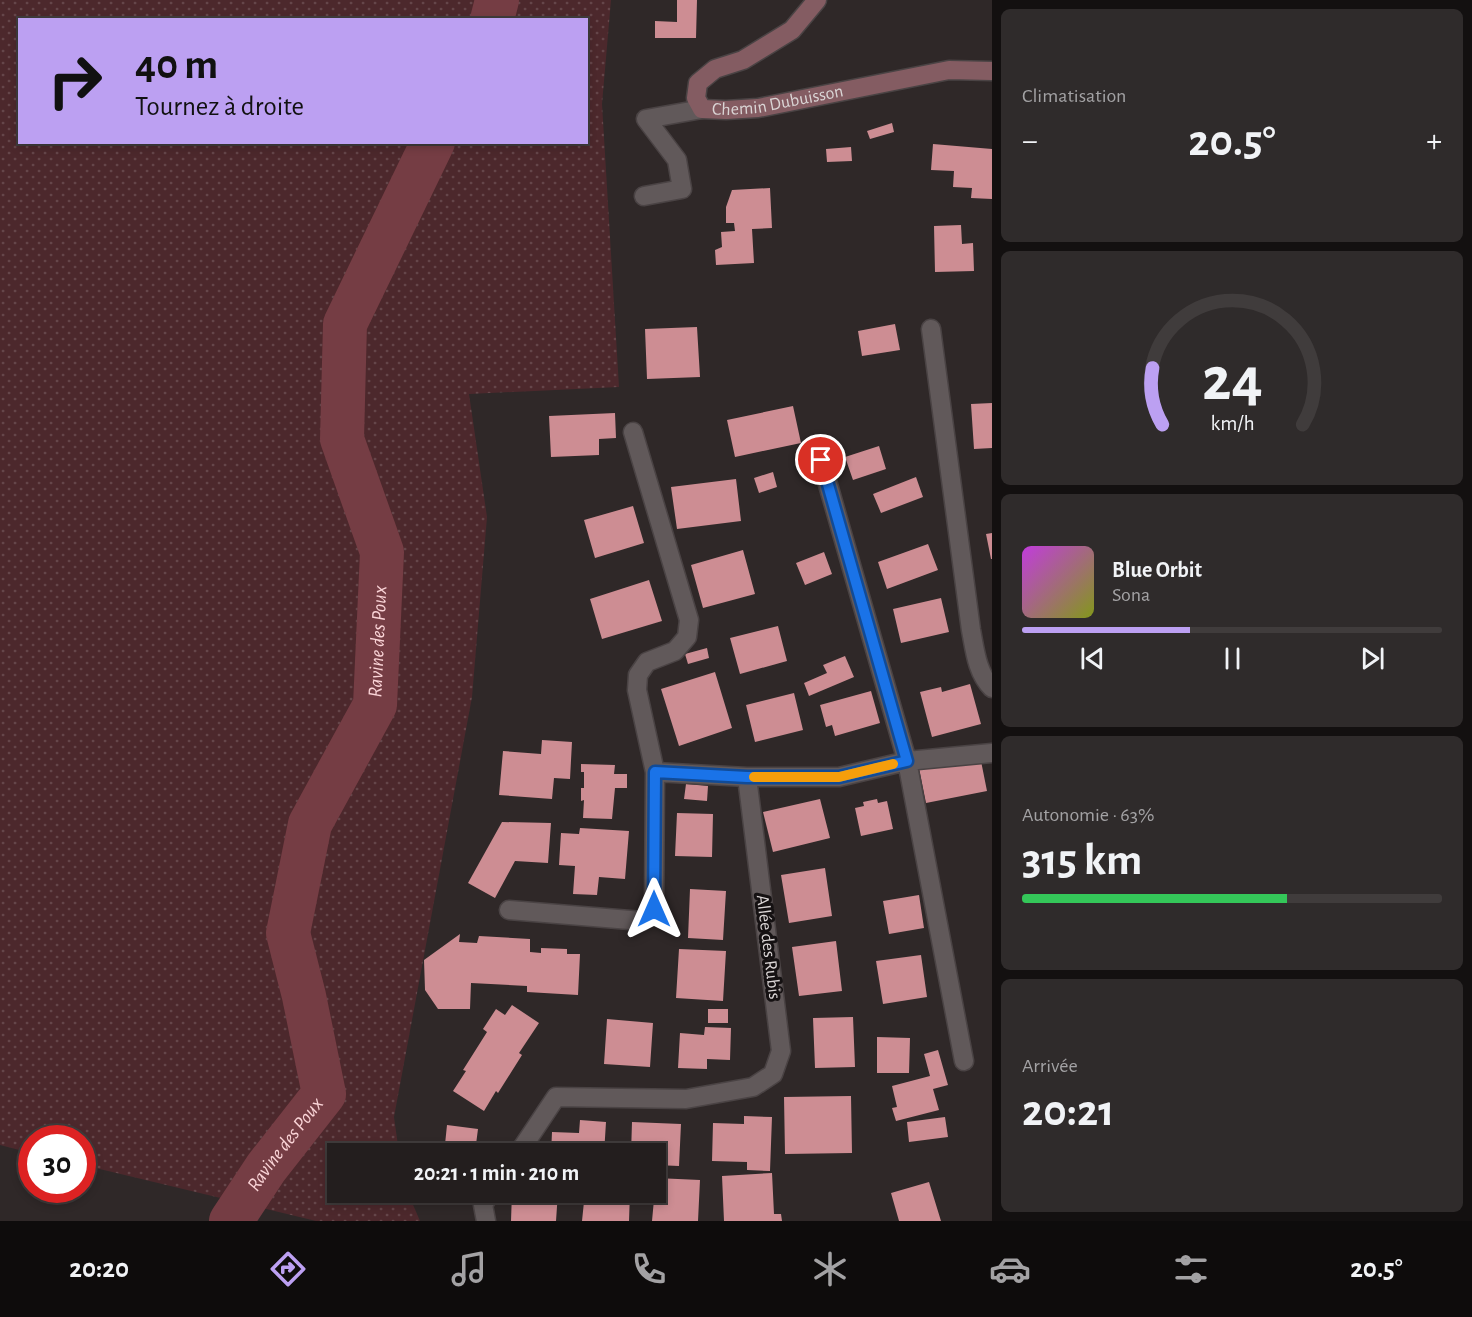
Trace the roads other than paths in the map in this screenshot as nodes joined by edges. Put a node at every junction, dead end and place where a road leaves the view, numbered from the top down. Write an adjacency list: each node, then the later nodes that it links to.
1 (817, 0): 3 (main road, Chemin Dubuisson)
2 (992, 71): 3 (main road, Chemin Dubuisson)
3 (702, 109): 4 (street)
4 (644, 196)
5 (931, 329): 8 (street)
6 (633, 432): 11 (street)
7 (821, 460): 10 (street)
8 (992, 688)
9 (992, 753): 10 (street)
10 (907, 761): 12 (street); 14 (street)
11 (655, 772): 12 (street); 13 (street)
12 (747, 777): 15 (street, Allée des Rubis)
13 (509, 910)
14 (964, 1061)
15 (525, 1143)
16 (484, 1203): 17 (street)
17 (486, 1221)

